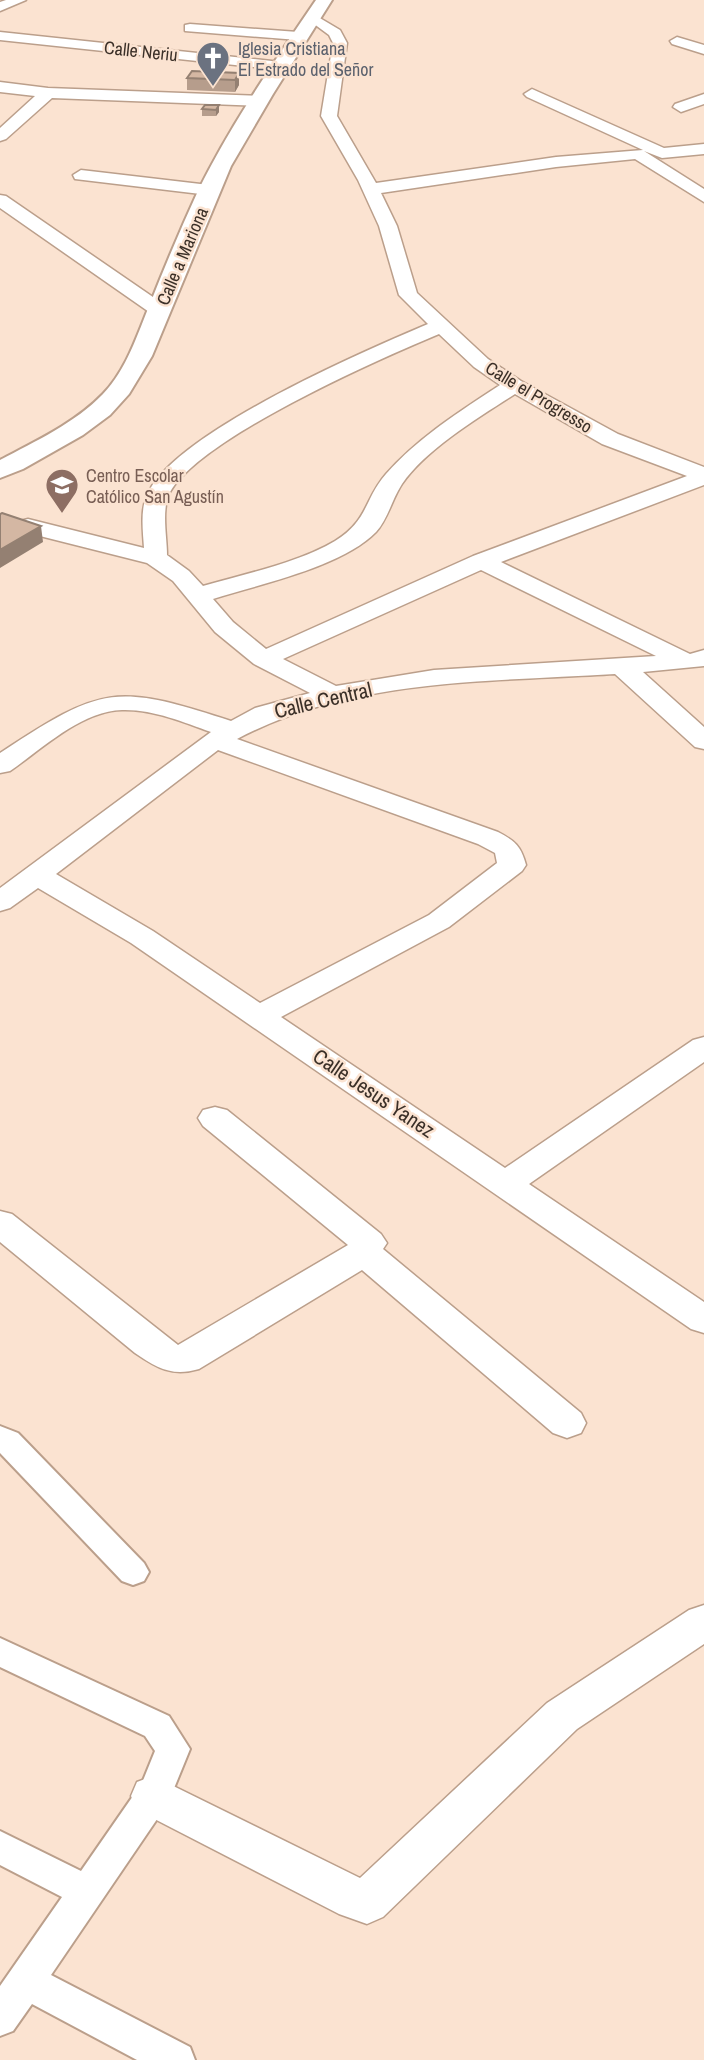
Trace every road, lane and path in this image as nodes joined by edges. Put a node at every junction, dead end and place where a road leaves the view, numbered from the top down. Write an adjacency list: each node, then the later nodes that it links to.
1 (19, 0): 3 (street)
2 (324, 0): 4 (main road, Calle a Mariona)
3 (0, 7)
4 (313, 18): 7 (main road, Calle a Mariona); 22 (street, Calle el Progresso)
5 (190, 28): 7 (street)
6 (0, 36): 10 (street, Calle Neriu)
7 (298, 36): 10 (main road, Calle a Mariona)
8 (677, 41): 9 (street)
9 (704, 50)
10 (281, 66): 15 (main road, Calle a Mariona)
11 (0, 87): 12 (street)
12 (48, 93): 15 (street); 17 (street)
13 (532, 94): 19 (street)
14 (704, 99): 16 (street)
15 (260, 101): 23 (main road, Calle a Mariona)
16 (681, 107)
17 (0, 136)
18 (704, 149): 19 (street)
19 (662, 153): 20 (street)
20 (638, 154): 22 (street); 24 (street)
21 (81, 175): 23 (street)
22 (371, 189): 27 (street, Calle el Progresso)
23 (209, 190): 26 (main road, Calle a Mariona)
24 (704, 197)
25 (0, 200): 26 (street)
26 (159, 310): 29 (main road, Calle a Mariona)
27 (439, 327): 28 (street, Calle el Progresso); 32 (street)
28 (514, 385): 30 (street, Calle el Progresso); 34 (street)
29 (0, 470)
30 (704, 476): 33 (street)
31 (28, 526): 32 (street)
32 (155, 558): 34 (street)
33 (481, 561): 35 (street); 36 (street)
34 (197, 596): 35 (street)
35 (263, 659): 38 (street)
36 (695, 660): 37 (street, Calle Central)
37 (621, 666): 38 (street, Calle Central); 40 (street)
38 (333, 694): 39 (street, Calle Central)
39 (224, 735): 41 (street); 42 (street, Calle Central); 44 (street)
40 (704, 741)
41 (0, 765)
42 (37, 875): 43 (street, Calle Central); 44 (street, Calle Jesus Yanez)
43 (0, 902)
44 (260, 1016): 47 (street, Calle Jesus Yanez)
45 (704, 1047): 47 (street)
46 (215, 1118): 49 (street)
47 (507, 1183): 50 (street, Calle Jesus Yanez)
48 (0, 1223): 49 (street)
49 (364, 1252): 51 (street)
50 (704, 1320)
51 (567, 1423)
52 (0, 1438): 53 (street)
53 (134, 1572)
54 (704, 1622): 56 (street)
55 (0, 1652): 56 (street)
56 (153, 1796): 58 (street)
57 (0, 1847): 58 (street)
58 (87, 1892): 59 (street)
59 (25, 1981): 60 (street); 61 (street)
60 (0, 2018)
61 (176, 2060)

